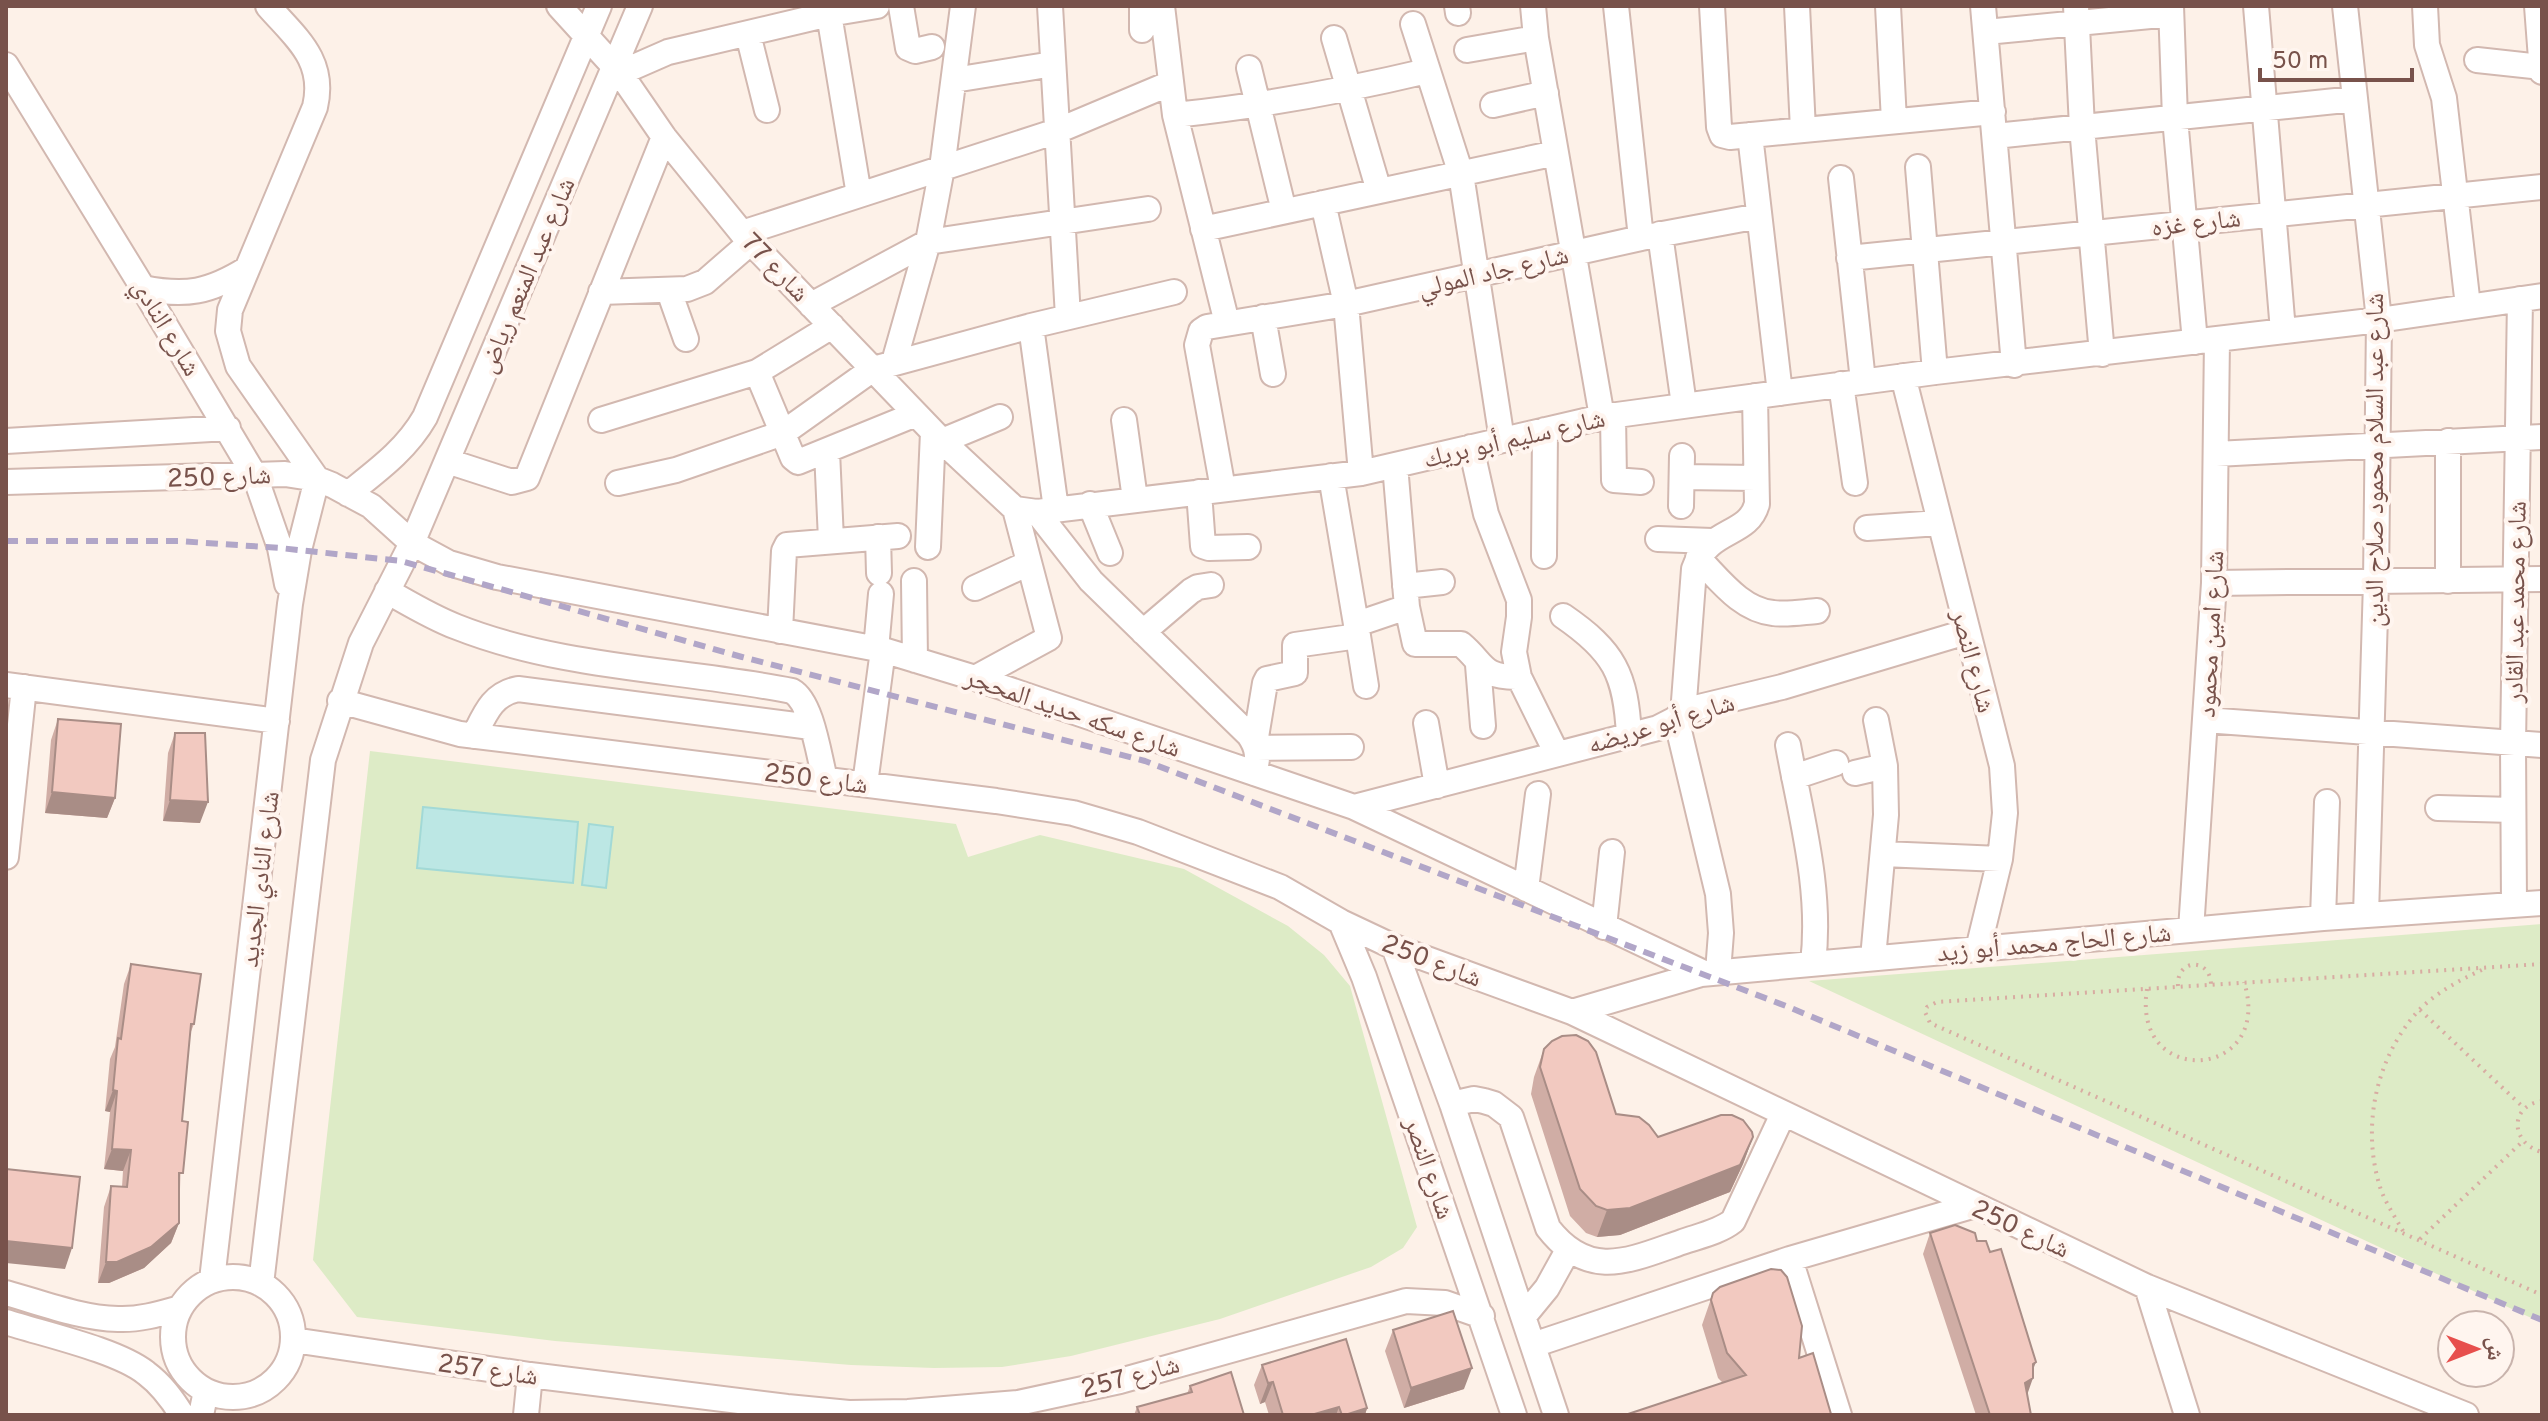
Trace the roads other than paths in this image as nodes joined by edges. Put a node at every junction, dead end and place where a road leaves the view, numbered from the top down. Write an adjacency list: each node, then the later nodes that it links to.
1 (268, 6): 82 (street)
2 (559, 6): 26 (street, شارع 77)
3 (599, 6): 26 (street, شارع عبد المنعم رياض)
4 (640, 6): 36 (street, شارع عبد المنعم رياض)
5 (877, 6): 21 (street)
6 (901, 6): 29 (street)
7 (963, 6): 38 (street)
8 (1050, 6): 32 (street)
9 (1162, 6): 39 (street)
10 (1533, 6): 28 (street)
11 (1616, 6): 75 (street)
12 (1712, 6): 54 (street)
13 (1888, 6): 49 (street)
14 (1983, 6): 24 (street)
15 (2256, 6): 45 (street)
16 (2345, 6): 42 (street, شارع عبد السلام محمود صلاح الدين)
17 (2425, 6): 64 (street)
18 (2537, 6): 35 (street)
19 (1804, 7): 52 (street)
20 (2171, 10): 22 (street); 48 (street, شارع امين محمود)
21 (829, 14): 25 (street); 63 (street)
22 (2076, 14): 24 (street); 51 (street)
23 (1413, 24): 37 (street)
24 (1986, 32): 50 (street)
25 (748, 34): 36 (street); 46 (street)
26 (587, 37): 36 (street, شارع 77); 142 (street, شارع عبد المنعم رياض)
27 (1334, 38): 40 (street)
28 (1536, 38): 30 (street); 41 (street)
29 (932, 47)
30 (1467, 50)
31 (2477, 60): 35 (street)
32 (1053, 64): 38 (street); 53 (street)
33 (6, 65): 84 (street, شارع النادي)
34 (1249, 68): 44 (street)
35 (2542, 69)
36 (618, 70): 55 (street, شارع 77); 130 (street, شارع عبد المنعم رياض)
37 (1427, 71): 40 (street); 59 (street)
38 (954, 80): 58 (street)
39 (1171, 83): 47 (street); 53 (street)
40 (1349, 90): 44 (street); 62 (street)
41 (1546, 93): 43 (street); 56 (street)
42 (2355, 99): 45 (street); 66 (street, شارع عبد السلام محمود صلاح الدين)
43 (1493, 105)
44 (1258, 106): 47 (street); 68 (street)
45 (2265, 108): 48 (street); 69 (street)
46 (767, 110)
47 (1175, 115): 73 (street)
48 (2175, 118): 51 (street); 72 (street, شارع امين محمود)
49 (1894, 121): 50 (street); 52 (street)
50 (1994, 124): 51 (street); 78 (street)
51 (2082, 127): 74 (street)
52 (1803, 130): 54 (street)
53 (1057, 131): 58 (street); 71 (street)
54 (1750, 135): 70 (street)
55 (664, 137): 76 (street, شارع 77); 86 (street)
56 (1556, 153): 59 (street); 80 (street)
57 (1918, 167): 79 (street)
58 (942, 168): 63 (street); 77 (street)
59 (1461, 174): 62 (street); 83 (street)
60 (1841, 178): 81 (street)
61 (2542, 187): 64 (street, شارع غزه)
62 (1379, 191): 65 (street)
63 (859, 195): 76 (street)
64 (2455, 196): 66 (street, شارع غزه); 91 (street)
65 (1323, 203): 68 (street); 89 (street)
66 (2366, 204): 69 (street, شارع غزه); 94 (street, شارع عبد السلام محمود صلاح الدين)
67 (1148, 209): 71 (street)
68 (1284, 211): 73 (street)
69 (2273, 214): 72 (street, شارع غزه); 98 (street)
70 (1759, 216): 75 (street, شارع جاد المولي); 109 (street)
71 (1062, 222): 77 (street); 92 (street)
72 (2184, 223): 74 (street, شارع غزه); 100 (street, شارع امين محمود)
73 (1203, 229): 95 (street)
74 (2092, 232): 78 (street, شارع غزه); 101 (street)
75 (1651, 236): 80 (street, شارع جاد المولي); 111 (street)
76 (747, 238): 85 (street); 90 (street, شارع 77)
77 (928, 242): 90 (street); 103 (street)
78 (2004, 242): 79 (street, شارع غزه); 102 (street)
79 (1925, 250): 81 (street, شارع غزه); 105 (street)
80 (1574, 253): 83 (street, شارع جاد المولي); 113 (street)
81 (1849, 258): 108 (street)
82 (247, 269): 84 (street); 136 (street)
83 (1477, 275): 89 (street, شارع جاد المولي); 122 (street)
84 (143, 288): 117 (street, شارع النادي)
85 (669, 291): 86 (street); 99 (street)
86 (601, 292): 130 (street)
87 (1174, 292): 92 (street)
88 (2531, 298): 91 (street, شارع سليم أبو بريك); 121 (street, شارع محمد عبد القادر)
89 (1346, 304): 93 (street, شارع جاد المولي); 132 (street)
90 (811, 305): 96 (street, شارع 77)
91 (2468, 306): 94 (street, شارع سليم أبو بريك)
92 (1068, 317): 97 (street)
93 (1263, 317): 95 (street, شارع جاد المولي); 106 (street)
94 (2379, 320): 98 (street, شارع سليم أبو بريك); 125 (street, شارع عبد السلام محمود صلاح الدين)
95 (1227, 323): 141 (street)
96 (832, 326): 103 (street, شارع 77); 104 (street)
97 (1031, 326): 103 (street); 146 (street)
98 (2283, 331): 100 (street, شارع سليم أبو بريك)
99 (686, 339)
100 (2206, 340): 101 (street, شارع سليم أبو بريك); 128 (street, شارع امين محمود)
101 (2102, 354): 102 (street, شارع سليم أبو بريك)
102 (2014, 365): 105 (street, شارع سليم أبو بريك)
103 (884, 366): 112 (street, شارع 77); 119 (street)
104 (757, 372): 115 (street); 119 (street)
105 (1935, 372): 107 (street, شارع سليم أبو بريك)
106 (1273, 374)
107 (1903, 376): 108 (street, شارع سليم أبو بريك); 147 (street, شارع النصر)
108 (1852, 383): 109 (street, شارع سليم أبو بريك); 140 (street)
109 (1780, 393): 110 (street, شارع سليم أبو بريك)
110 (1755, 396): 111 (street, شارع سليم أبو بريك); 135 (street)
111 (1684, 405): 113 (street, شارع سليم أبو بريك)
112 (916, 414): 120 (street, شارع 77); 127 (street)
113 (1608, 416): 118 (street, شارع سليم أبو بريك); 138 (street)
114 (1000, 417): 120 (street)
115 (601, 420)
116 (1124, 420): 143 (street)
117 (228, 428): 123 (street); 133 (street, شارع النادي)
118 (1545, 430): 122 (street, شارع سليم أبو بريك); 156 (street)
119 (783, 433): 127 (street); 139 (street)
120 (937, 436): 146 (street, شارع 77); 152 (street)
121 (2530, 437): 124 (street); 158 (street, شارع محمد عبد القادر)
122 (1502, 440): 126 (street, شارع سليم أبو بريك)
123 (6, 441)
124 (2448, 441): 125 (street); 161 (street)
125 (2377, 445): 128 (street); 163 (street, شارع عبد السلام محمود صلاح الدين)
126 (1471, 447): 131 (street, شارع سليم أبو بريك); 179 (street)
127 (827, 451): 150 (street)
128 (2216, 454): 164 (street, شارع امين محمود)
129 (6, 458): 137 (street)
130 (447, 461): 151 (street, شارع عبد المنعم رياض)
131 (1395, 465): 132 (street, شارع سليم أبو بريك); 168 (street)
132 (1361, 473): 134 (street, شارع سليم أبو بريك)
133 (255, 476): 136 (street, شارع 250); 137 (street, شارع 250); 169 (street, شارع النادي)
134 (1331, 476): 141 (street, شارع سليم أبو بريك); 172 (street)
135 (1756, 478): 145 (street); 154 (street)
136 (317, 479): 142 (street, شارع 250); 169 (street, شارع النادي الجديد)
137 (13, 482)
138 (1641, 482)
139 (618, 483)
140 (1855, 483)
141 (1211, 490): 143 (street, شارع سليم أبو بريك); 153 (street)
142 (348, 494): 151 (street, شارع 250)
143 (1135, 499): 144 (street, شارع سليم أبو بريك)
144 (1090, 504): 146 (street, شارع سليم أبو بريك); 155 (street)
145 (1681, 506)
146 (1036, 510): 157 (street); 174 (street, شارع 77)
147 (1939, 523): 148 (street); 175 (street, شارع النصر)
148 (1867, 528)
149 (1658, 539): 154 (street)
150 (831, 540): 173 (street); 176 (street)
151 (412, 543): 167 (street, شارع النادي الجديد); 173 (street, شارع سكه حديد المحجر)
152 (928, 547)
153 (1248, 547)
154 (1705, 549): 170 (street); 184 (street)
155 (1110, 553)
156 (1544, 556)
157 (1029, 563): 166 (street); 180 (street)
158 (2516, 579): 159 (street); 161 (street); 195 (street, شارع محمد عبد القادر)
159 (2542, 579)
160 (914, 581): 177 (street)
161 (2448, 581): 163 (street)
162 (1442, 582): 168 (street)
163 (2376, 582): 164 (street); 191 (street, شارع عبد السلام محمود صلاح الدين)
164 (2214, 583): 186 (street, شارع امين محمود)
165 (1211, 585): 174 (street)
166 (975, 588)
167 (387, 591): 183 (street, شارع النادي الجديد); 190 (street)
168 (1406, 596): 172 (street); 178 (street)
169 (290, 604): 187 (street, شارع النادي الجديد)
170 (1817, 611)
171 (1563, 616): 193 (street)
172 (1358, 630): 182 (street); 197 (street)
173 (780, 631): 176 (street, شارع سكه حديد المحجر)
174 (1143, 632): 197 (street, شارع 77)
175 (1966, 632): 184 (street, شارع أبو عريضه); 213 (street, شارع النصر)
176 (880, 650): 177 (street, شارع سكه حديد المحجر); 204 (street)
177 (915, 660): 180 (street, شارع سكه حديد المحجر)
178 (1478, 665): 179 (street); 189 (street)
179 (1519, 677): 199 (street)
180 (975, 678): 201 (street, شارع سكه حديد المحجر)
181 (15, 686): 187 (street); 212 (street)
182 (1366, 686)
183 (340, 701): 192 (street, شارع 250); 235 (street, شارع النادي الجديد)
184 (1680, 716): 193 (street, شارع أبو عريضه); 227 (street)
185 (1876, 720): 200 (street)
186 (2205, 720): 191 (street); 222 (street, شارع امين محمود)
187 (277, 721): 234 (street, شارع النادي الجديد)
188 (1426, 723): 205 (street)
189 (1483, 726)
190 (811, 727): 192 (street); 203 (street)
191 (2371, 734): 195 (street); 218 (street, شارع عبد السلام محمود صلاح الدين)
192 (474, 736): 203 (street, شارع 250)
193 (1629, 736): 199 (street, شارع أبو عريضه)
194 (1788, 745): 202 (street)
195 (2513, 745): 196 (street); 210 (street, شارع محمد عبد القادر)
196 (2542, 745)
197 (1256, 746): 198 (street); 201 (street)
198 (1351, 747)
199 (1557, 754): 205 (street, شارع أبو عريضه)
200 (1885, 766): 202 (street); 214 (street)
201 (1254, 773): 208 (street, شارع سكه حديد المحجر)
202 (1794, 777): 226 (street)
203 (825, 779): 204 (street, شارع 250)
204 (865, 784): 220 (street, شارع 250)
205 (1437, 786): 208 (street, شارع أبو عريضه)
206 (1538, 794): 215 (street)
207 (2327, 802): 219 (street)
208 (1354, 807): 215 (street, شارع سكه حديد المحجر)
209 (2438, 808): 210 (street)
210 (2513, 810): 217 (street, شارع محمد عبد القادر)
211 (1612, 852): 221 (street)
212 (6, 857)
213 (2000, 859): 214 (street); 224 (street, شارع النصر)
214 (1874, 861): 225 (street)
215 (1526, 889): 221 (street, شارع سكه حديد المحجر)
216 (2542, 903): 217 (street, شارع الحاج محمد أبو زيد)
217 (2514, 905): 218 (street, شارع الحاج محمد أبو زيد)
218 (2366, 915): 219 (street, شارع الحاج محمد أبو زيد)
219 (2323, 918): 222 (street, شارع الحاج محمد أبو زيد)
220 (1341, 922): 223 (street, شارع 250); 239 (street, شارع النصر)
221 (1604, 927): 227 (street, شارع سكه حديد المحجر)
222 (2191, 930): 224 (street, شارع الحاج محمد أبو زيد)
223 (1394, 947): 228 (street, شارع 250); 229 (street, شارع النصر)
224 (1978, 949): 225 (street, شارع الحاج محمد أبو زيد)
225 (1873, 958): 226 (street, شارع الحاج محمد أبو زيد)
226 (1813, 963): 227 (street, شارع الحاج محمد أبو زيد)
227 (1711, 973): 228 (street, شارع الحاج محمد أبو زيد)
228 (1572, 1012): 230 (street, شارع 250)
229 (1452, 1104): 232 (street); 240 (street, شارع النصر)
230 (1783, 1114): 231 (street, شارع 250); 232 (street)
231 (1972, 1206): 233 (street); 236 (street, شارع 250)
232 (1568, 1250): 240 (street)
233 (1790, 1259): 243 (street); 253 (street)
234 (212, 1280): 235 (street); 238 (street)
235 (261, 1284): 242 (street)
236 (2147, 1287): 247 (street, شارع 250); 254 (street)
237 (6, 1293): 238 (street)
238 (180, 1308): 245 (street)
239 (1482, 1316): 248 (street, شارع 257); 251 (street, شارع النصر)
240 (1524, 1316): 243 (street, شارع النصر)
241 (6, 1322): 249 (street)
242 (293, 1340): 244 (street, شارع 257); 246 (street)
243 (1533, 1345): 252 (street, شارع النصر)
244 (530, 1375): 248 (street, شارع 257); 250 (street)
245 (204, 1403): 246 (street)
246 (253, 1404)
247 (2456, 1413)
248 (849, 1414)
249 (182, 1415)
250 (526, 1415)
251 (1514, 1415)
252 (1556, 1415)
253 (1839, 1415)
254 (2187, 1415)

